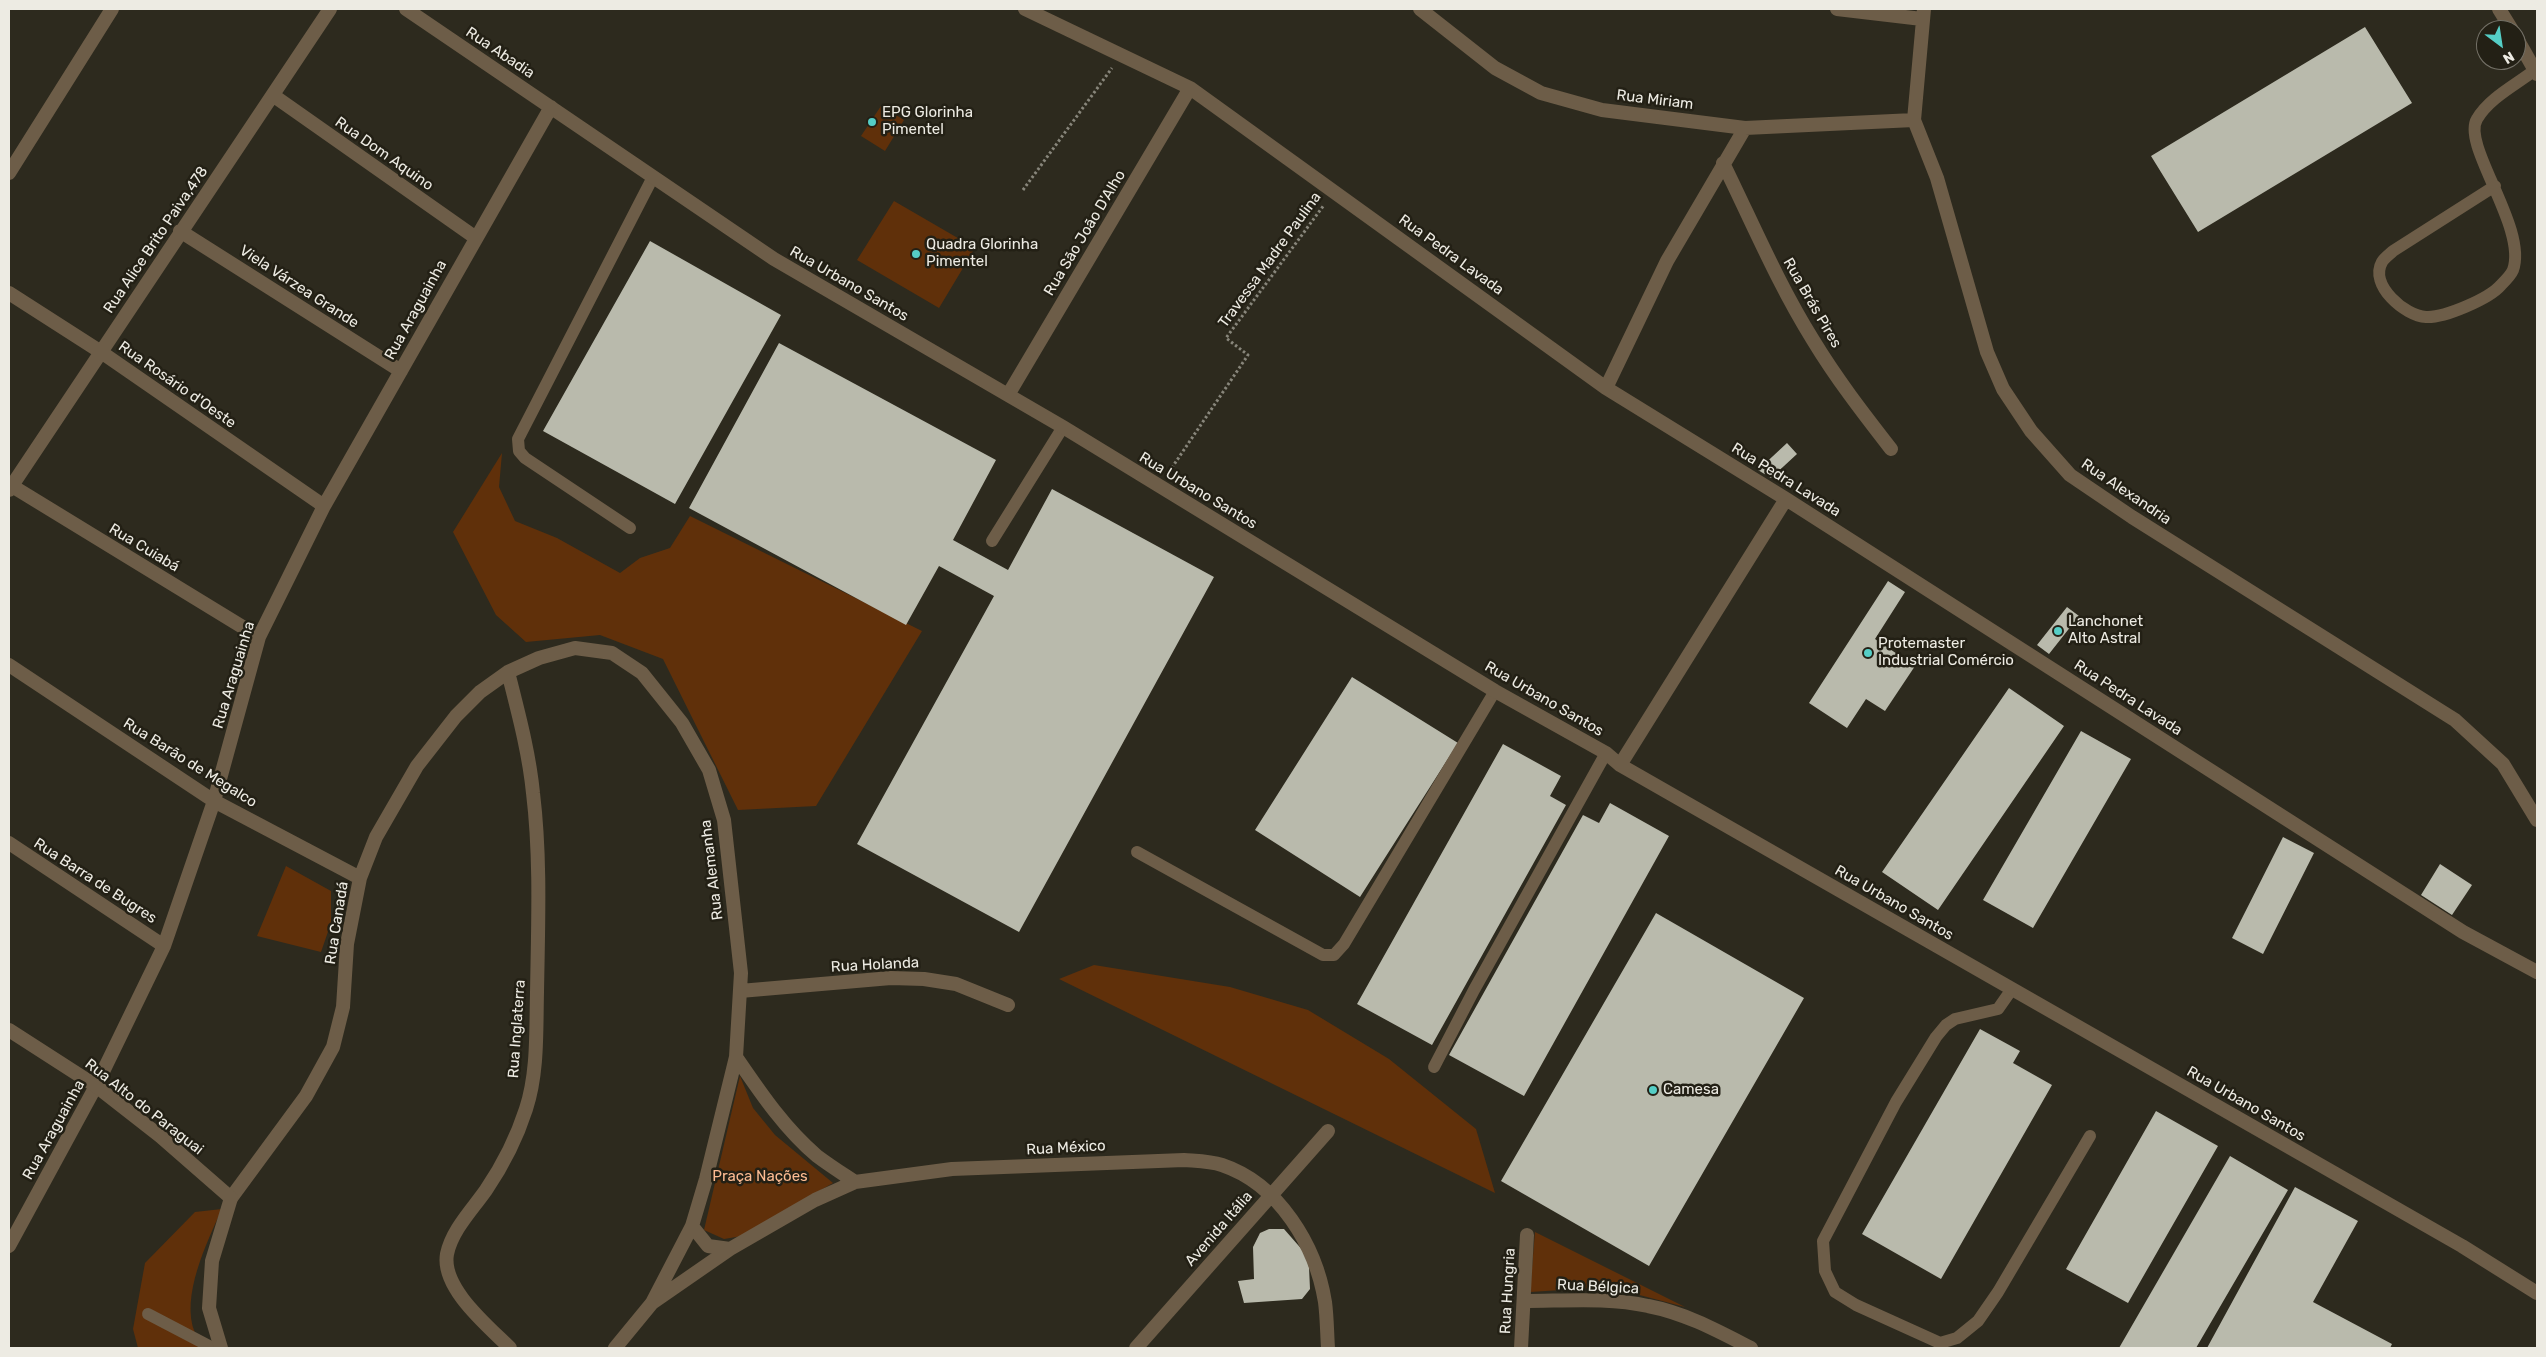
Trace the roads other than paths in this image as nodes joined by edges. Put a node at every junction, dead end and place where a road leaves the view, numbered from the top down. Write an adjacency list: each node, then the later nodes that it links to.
1 (112, 9): 18 (street)
2 (330, 9): 13 (street, Rua Alice Brito Paiva,478)
3 (406, 9): 14 (street, Rua Abadia)
4 (1025, 9): 12 (street, Rua Pedra Lavada)
5 (1420, 9): 16 (street, Rua Miriam)
6 (1836, 9): 8 (street)
7 (2500, 9): 9 (street)
8 (1923, 14): 15 (street, Rua Alexandria)
9 (2506, 20)
10 (2526, 54): 11 (street)
11 (2536, 72): 20 (lane)
12 (1190, 88): 26 (street, Rua Pedra Lavada); 27 (street, Rua São João D'Alho)
13 (274, 96): 21 (street, Rua Alice Brito Paiva,478); 22 (street, Rua Dom Aquino)
14 (552, 107): 19 (street, Rua Urbano Santos); 22 (street, Rua Araguainha)
15 (1914, 120): 16 (street, Rua Miriam); 42 (street, Rua Alexandria)
16 (1745, 128): 17 (street)
17 (1723, 163): 26 (street); 29 (street, Rua Brás Pires)
18 (9, 173)
19 (653, 176): 27 (street, Rua Urbano Santos); 33 (lane)
20 (2495, 186): 20 (lane)
21 (180, 231): 24 (street, Rua Alice Brito Paiva,478); 25 (street, Viela Várzea Grande)
22 (476, 238): 25 (street, Rua Araguainha)
23 (9, 293): 24 (street, Rua Rosário d'Oeste)
24 (101, 352): 30 (street, Rua Alice Brito Paiva,478); 32 (street, Rua Rosário d'Oeste)
25 (400, 372): 32 (street, Rua Araguainha)
26 (1606, 388): 31 (street, Rua Pedra Lavada)
27 (1008, 395): 28 (street, Rua Urbano Santos)
28 (1063, 428): 34 (lane); 38 (street, Rua Urbano Santos)
29 (1891, 448)
30 (10, 488): 35 (street, Rua Cuiabá)
31 (1786, 499): 40 (street); 47 (street, Rua Pedra Lavada)
32 (324, 506): 35 (street, Rua Araguainha)
33 (630, 528)
34 (992, 542)
35 (259, 637): 41 (street, Rua Araguainha)
36 (9, 665): 41 (street, Rua Barão de Megalco)
37 (508, 672): 45 (street, Rua Canadá); 49 (street, Rua Alemanha); 71 (street, Rua Inglaterra)
38 (1495, 691): 39 (street, Rua Urbano Santos); 44 (lane)
39 (1606, 753): 40 (street, Rua Urbano Santos); 53 (lane)
40 (1620, 765): 48 (street, Rua Urbano Santos)
41 (214, 801): 45 (street, Rua Barão de Megalco); 46 (street, Rua Araguainha)
42 (2537, 820)
43 (9, 843): 46 (street, Rua Barra de Bugres)
44 (1137, 852)
45 (360, 878): 59 (street, Rua Canadá)
46 (164, 946): 54 (street, Rua Araguainha)
47 (2537, 972)
48 (2012, 989): 56 (lane); 65 (street, Rua Urbano Santos)
49 (740, 991): 50 (street, Rua Holanda); 52 (street, Rua Alemanha)
50 (1008, 1004)
51 (9, 1030): 54 (street, Rua Alto do Paraguai)
52 (736, 1057): 57 (street); 61 (street, Rua Alemanha)
53 (1434, 1067)
54 (96, 1086): 59 (street, Rua Alto do Paraguai); 60 (street, Rua Araguainha)
55 (1328, 1131): 58 (street, Avenida Itália)
56 (2090, 1136)
57 (856, 1182): 58 (street, Rua México); 64 (street, Rua México)
58 (1270, 1195): 73 (street, Avenida Itália); 74 (street, Rua México)
59 (230, 1198): 70 (street)
60 (14, 1224): 63 (street, Rua Araguainha)
61 (692, 1226): 64 (street); 67 (street, Rua Alemanha)
62 (1528, 1235): 66 (street, Rua Hungria)
63 (9, 1246)
64 (730, 1249): 67 (street, Rua México)
65 (2537, 1293)
66 (1524, 1301): 75 (street, Rua Hungria); 76 (street, Rua Bélgica)
67 (652, 1303): 72 (street, Rua México)
68 (148, 1314): 69 (lane)
69 (213, 1348)
70 (221, 1348)
71 (510, 1348)
72 (615, 1348)
73 (1136, 1348)
74 (1328, 1348)
75 (1521, 1348)
76 (1751, 1348)

